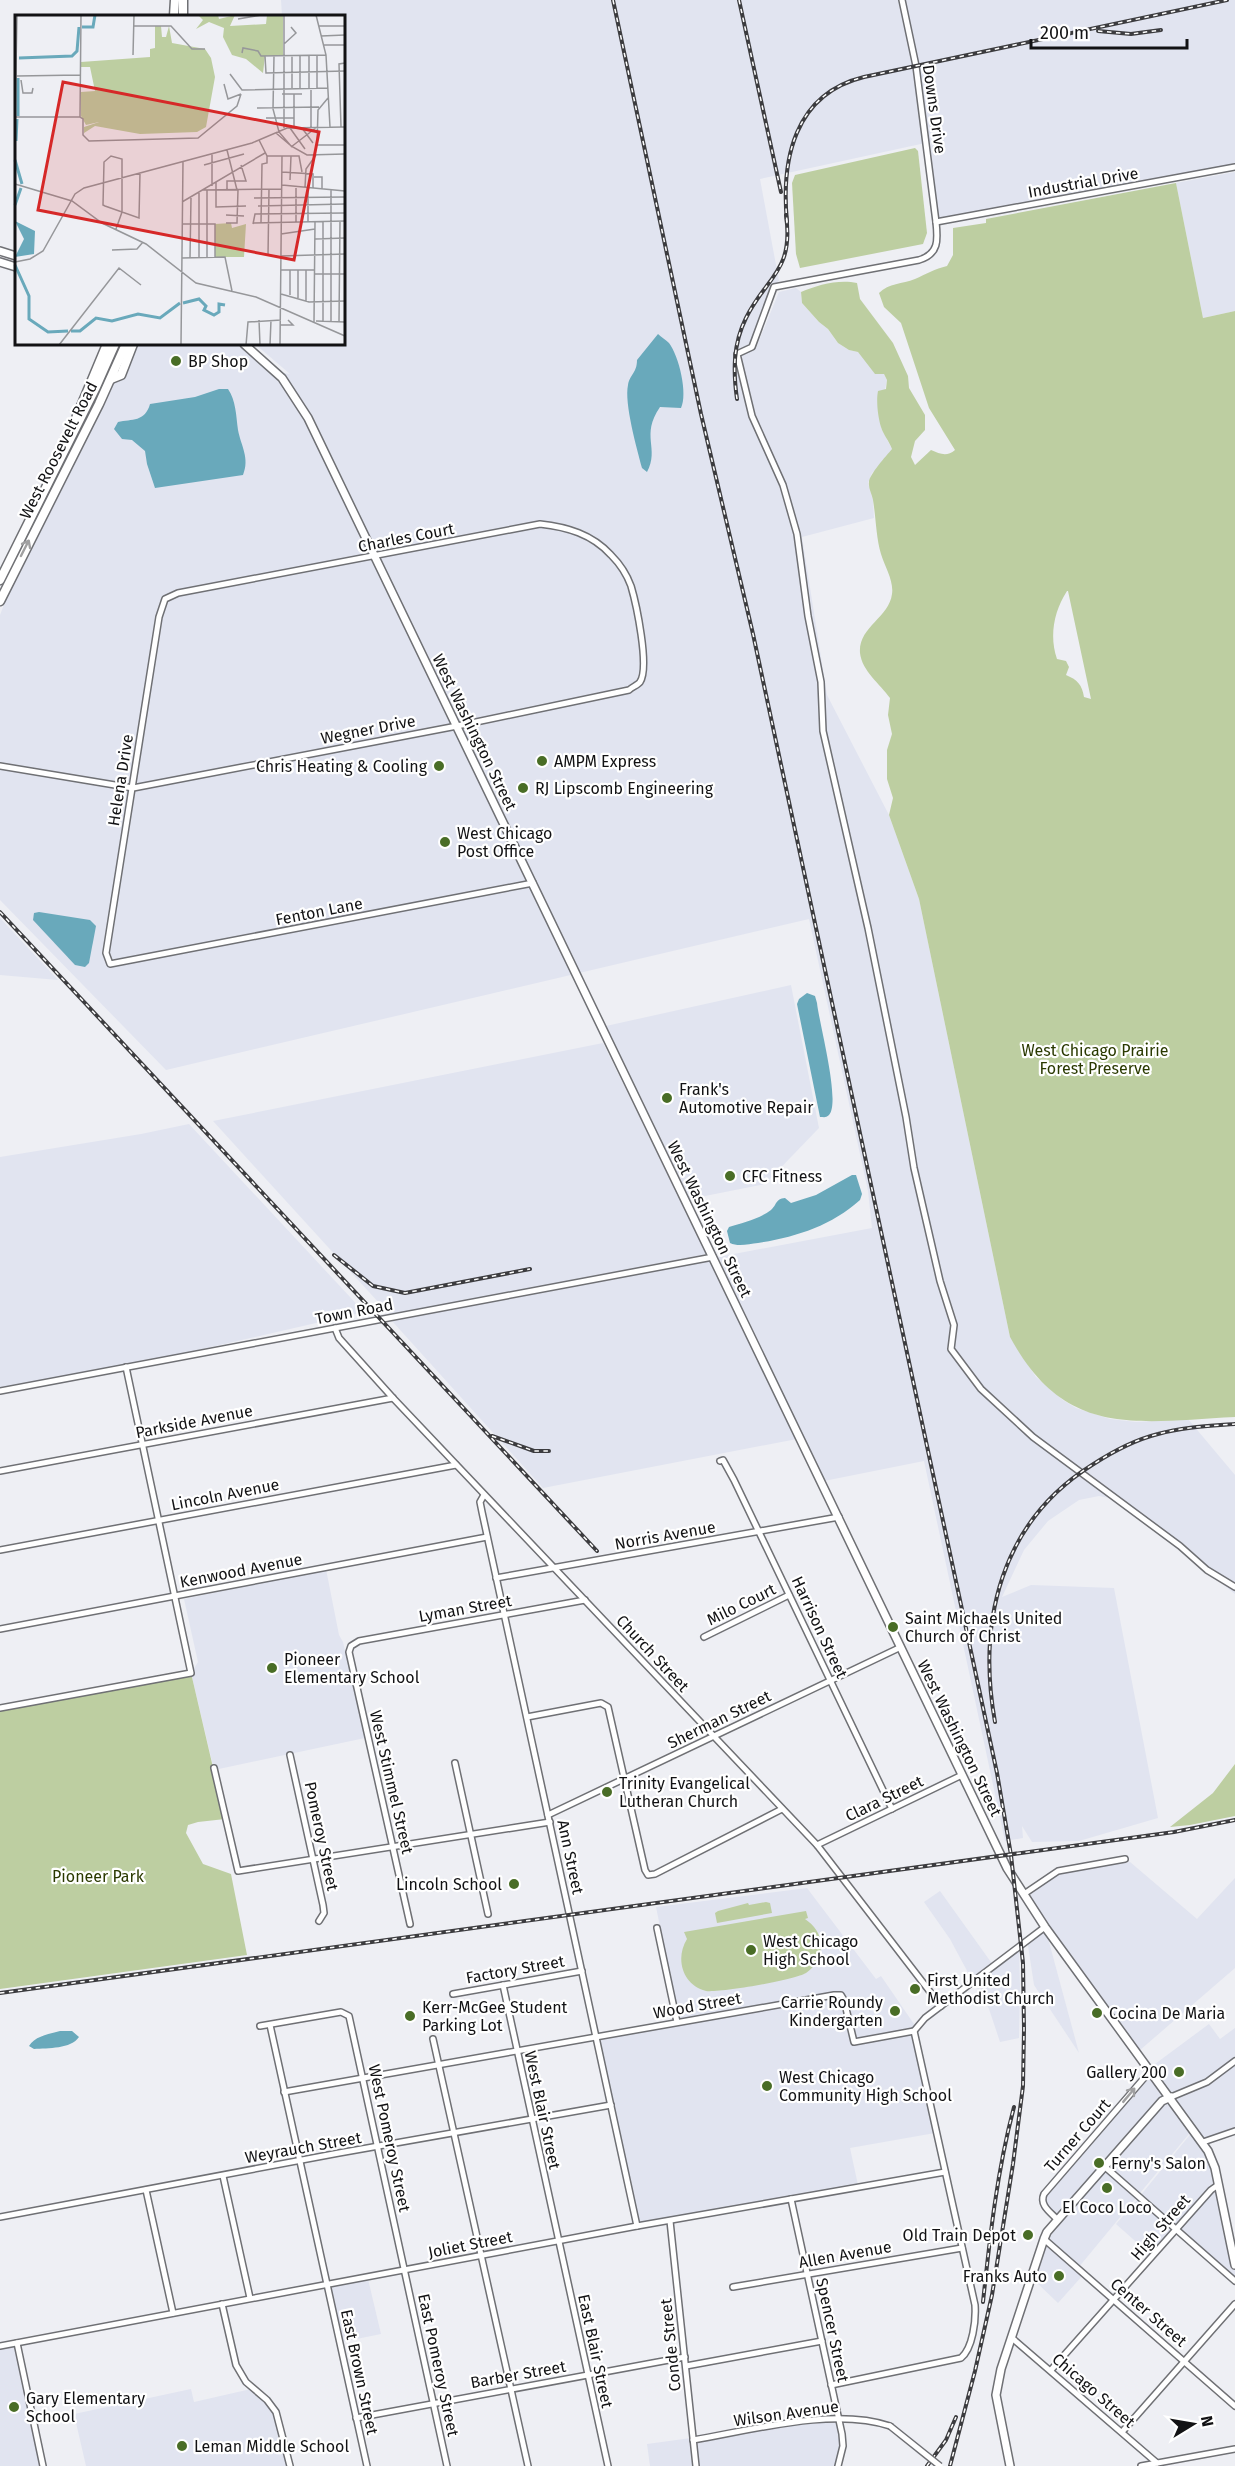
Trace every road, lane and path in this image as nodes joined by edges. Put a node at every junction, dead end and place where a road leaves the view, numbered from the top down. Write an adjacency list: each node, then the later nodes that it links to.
1 (175, 0): 3 (main road)
2 (902, 0): 5 (street, Downs Drive)
3 (174, 15)
4 (1235, 167): 5 (street, Industrial Drive)
5 (936, 222): 44 (street, Downs Drive)
6 (0, 251): 7 (main road)
7 (15, 256)
8 (0, 262): 9 (main road)
9 (15, 267)
10 (107, 345): 16 (main road)
11 (115, 345): 16 (main road, West Roosevelt Road)
12 (126, 345): 15 (main road, West Roosevelt Road)
13 (133, 345): 15 (main road)
14 (245, 345): 17 (main road, West Washington Street)
15 (111, 379): 21 (main road, West Roosevelt Road, one-way to 15)
16 (73, 433): 18 (main road, West Roosevelt Road)
17 (375, 556): 19 (street, Charles Court); 20 (street, Charles Court); 22 (main road, West Washington Street)
18 (0, 580)
19 (631, 585): 22 (street, Wegner Drive)
20 (165, 599): 24 (street, Helena Drive)
21 (0, 601)
22 (457, 726): 24 (street, Wegner Drive); 25 (main road, West Washington Street)
23 (0, 766): 24 (street, Wegner Drive)
24 (133, 788): 26 (street, Helena Drive)
25 (533, 884): 26 (street, Fenton Lane); 27 (main road, West Washington Street)
26 (110, 964)
27 (713, 1257): 28 (street, Town Road); 37 (main road, West Washington Street)
28 (336, 1328): 29 (street, Town Road); 31 (street, Church Street)
29 (126, 1367): 30 (street, Town Road); 32 (street)
30 (0, 1391)
31 (393, 1398): 32 (street, Parkside Avenue); 34 (street, Church Street)
32 (143, 1444): 35 (street, Parkside Avenue); 38 (street)
33 (720, 1461): 39 (street, Harrison Street)
34 (456, 1465): 36 (street, Church Street); 38 (street, Lincoln Avenue)
35 (0, 1471)
36 (484, 1495): 40 (street, Ann Street); 42 (street, Church Street)
37 (839, 1517): 39 (street, Norris Avenue); 52 (main road, West Washington Street)
38 (159, 1520): 41 (street, Lincoln Avenue); 46 (street)
39 (759, 1531): 42 (street, Norris Avenue); 45 (street, Harrison Street)
40 (487, 1537): 43 (street, Ann Street); 46 (street, Kenwood Avenue)
41 (0, 1550)
42 (555, 1569): 43 (street, Norris Avenue); 47 (street, Church Street)
43 (496, 1578): 48 (street, Ann Street)
44 (1235, 1587)
45 (789, 1595): 50 (street, Milo Court); 53 (street, Harrison Street)
46 (176, 1596): 49 (street, Kenwood Avenue); 54 (street)
47 (585, 1600): 48 (street, Lyman Street); 56 (street, Church Street)
48 (504, 1615): 51 (street, Lyman Street); 55 (street, Ann Street)
49 (0, 1629)
50 (704, 1637)
51 (351, 1646): 68 (street, West Stimmel Street)
52 (901, 1647): 53 (street, Sherman Street); 60 (main road, West Washington Street)
53 (830, 1681): 56 (street, Sherman Street); 63 (street, Harrison Street)
54 (0, 1708)
55 (527, 1717): 61 (street); 64 (street, Ann Street)
56 (713, 1737): 61 (street, Sherman Street); 62 (street, Church Street)
57 (290, 1755): 70 (street, Pomeroy Street)
58 (455, 1762): 66 (street)
59 (214, 1768): 70 (street)
60 (962, 1775): 63 (street, Clara Street); 71 (main road, West Washington Street)
61 (625, 1780): 62 (street); 64 (street, Sherman Street)
62 (782, 1809): 67 (street, Church Street)
63 (892, 1809): 67 (street, Clara Street)
64 (548, 1815): 65 (street, Ann Street)
65 (550, 1822): 66 (street); 77 (street, Ann Street)
66 (471, 1835): 68 (street); 72 (street)
67 (817, 1845): 80 (street, Church Street)
68 (393, 1848): 70 (street); 74 (street, West Stimmel Street)
69 (1125, 1859): 71 (street)
70 (314, 1860): 73 (street, Pomeroy Street)
71 (1024, 1894): 75 (main road, West Washington Street)
72 (488, 1914)
73 (319, 1921)
74 (410, 1924)
75 (1045, 1927): 80 (street); 90 (main road, West Washington Street)
76 (657, 1928): 81 (street)
77 (582, 1971): 78 (street, Factory Street); 85 (street, Ann Street)
78 (503, 1985): 79 (street, Factory Street); 87 (street, West Blair Street)
79 (453, 1994)
80 (941, 2006): 84 (street)
81 (677, 2022): 84 (street, Wood Street); 85 (street, Wood Street)
82 (270, 2025): 83 (street); 91 (street, West Pomeroy Street); 92 (street, East Brown Street)
83 (260, 2026)
84 (914, 2031): 102 (street)
85 (596, 2036): 87 (street, Wood Street); 94 (street, Ann Street)
86 (434, 2039): 89 (street)
87 (517, 2051): 89 (street, Wood Street); 95 (street, West Blair Street)
88 (1235, 2061): 93 (street)
89 (440, 2063): 91 (street, Wood Street); 97 (street)
90 (1151, 2070): 93 (main road, West Washington Street); 109 (street, Turner Court, one-way to 90)
91 (363, 2079): 92 (street, Wood Street); 99 (street, West Pomeroy Street)
92 (284, 2091): 100 (street, East Brown Street)
93 (1171, 2097): 98 (main road, West Washington Street); 101 (main road)
94 (611, 2105): 95 (street, Weyrauch Street); 110 (street, Ann Street)
95 (532, 2120): 97 (street, Weyrauch Street); 114 (street, West Blair Street)
96 (1235, 2131): 98 (street)
97 (455, 2134): 99 (street, Weyrauch Street); 116 (street)
98 (1203, 2142): 104 (main road, West Washington Street)
99 (378, 2148): 100 (street, Weyrauch Street); 118 (street, West Pomeroy Street)
100 (300, 2161): 103 (street, Weyrauch Street); 121 (street, East Brown Street)
101 (1104, 2166): 109 (main road); 112 (street)
102 (945, 2172): 106 (street, Joliet Street); 115 (street)
103 (223, 2176): 105 (street, Weyrauch Street); 123 (street)
104 (1218, 2185): 111 (main road, West Washington Street); 112 (street, High Street)
105 (146, 2190): 107 (street, Weyrauch Street); 127 (street)
106 (791, 2199): 108 (street, Joliet Street); 119 (street, Spencer Street)
107 (0, 2217)
108 (670, 2220): 110 (street, Joliet Street); 132 (street, Conde Street)
109 (1058, 2220): 113 (main road)
110 (637, 2226): 114 (street, Joliet Street)
111 (1231, 2227): 117 (main road, West Washington Street)
112 (1176, 2229): 120 (street); 124 (street, High Street)
113 (1044, 2239): 124 (street, Center Street); 128 (main road)
114 (558, 2241): 116 (street, Joliet Street); 136 (street, East Blair Street)
115 (962, 2248): 119 (street, Allen Avenue); 137 (street)
116 (481, 2255): 118 (street, Joliet Street); 138 (street)
117 (1235, 2265)
118 (404, 2270): 121 (street, Joliet Street); 139 (street, East Pomeroy Street)
119 (807, 2275): 122 (street, Allen Avenue); 129 (street, Spencer Street)
120 (1235, 2281)
121 (327, 2284): 123 (street, Joliet Street); 141 (street, East Brown Street)
122 (733, 2287)
123 (250, 2298): 125 (street, Joliet Street)
124 (1114, 2300): 133 (street, Center Street); 135 (street, High Street)
125 (222, 2304): 127 (street, Joliet Street); 149 (street)
126 (1235, 2304): 133 (street)
127 (173, 2313): 130 (street, Joliet Street)
128 (1012, 2338): 135 (street, Chicago Street); 157 (main road)
129 (822, 2341): 134 (street); 137 (street, Spencer Street)
130 (17, 2343): 131 (street, Joliet Street); 148 (street)
131 (0, 2346)
132 (685, 2357): 134 (street, Conde Street); 136 (street, Barber Street)
133 (1184, 2361): 140 (street, Center Street); 143 (street)
134 (686, 2366): 144 (street, Conde Street)
135 (1051, 2370): 143 (street, Chicago Street)
136 (588, 2375): 138 (street, Barber Street); 153 (street, East Blair Street)
137 (831, 2385): 142 (street, Spencer Street)
138 (511, 2389): 139 (street, Barber Street); 152 (street)
139 (434, 2403): 141 (street, Barber Street); 151 (street, East Pomeroy Street)
140 (1235, 2406)
141 (356, 2418): 150 (street, East Brown Street)
142 (839, 2418): 144 (street, Wilson Avenue); 155 (street, Spencer Street); 156 (street, Wilson Avenue, bridge)
143 (1122, 2432): 147 (street, Chicago Street)
144 (693, 2440): 154 (street, Conde Street)
145 (1235, 2449): 146 (street)
146 (1187, 2458): 147 (street); 159 (street)
147 (1157, 2463): 158 (street)
148 (43, 2466)
149 (290, 2466)
150 (367, 2466)
151 (447, 2466)
152 (528, 2466)
153 (608, 2466)
154 (696, 2466)
155 (838, 2466)
156 (940, 2466)
157 (1010, 2466)
158 (1142, 2466)
159 (1189, 2466)

